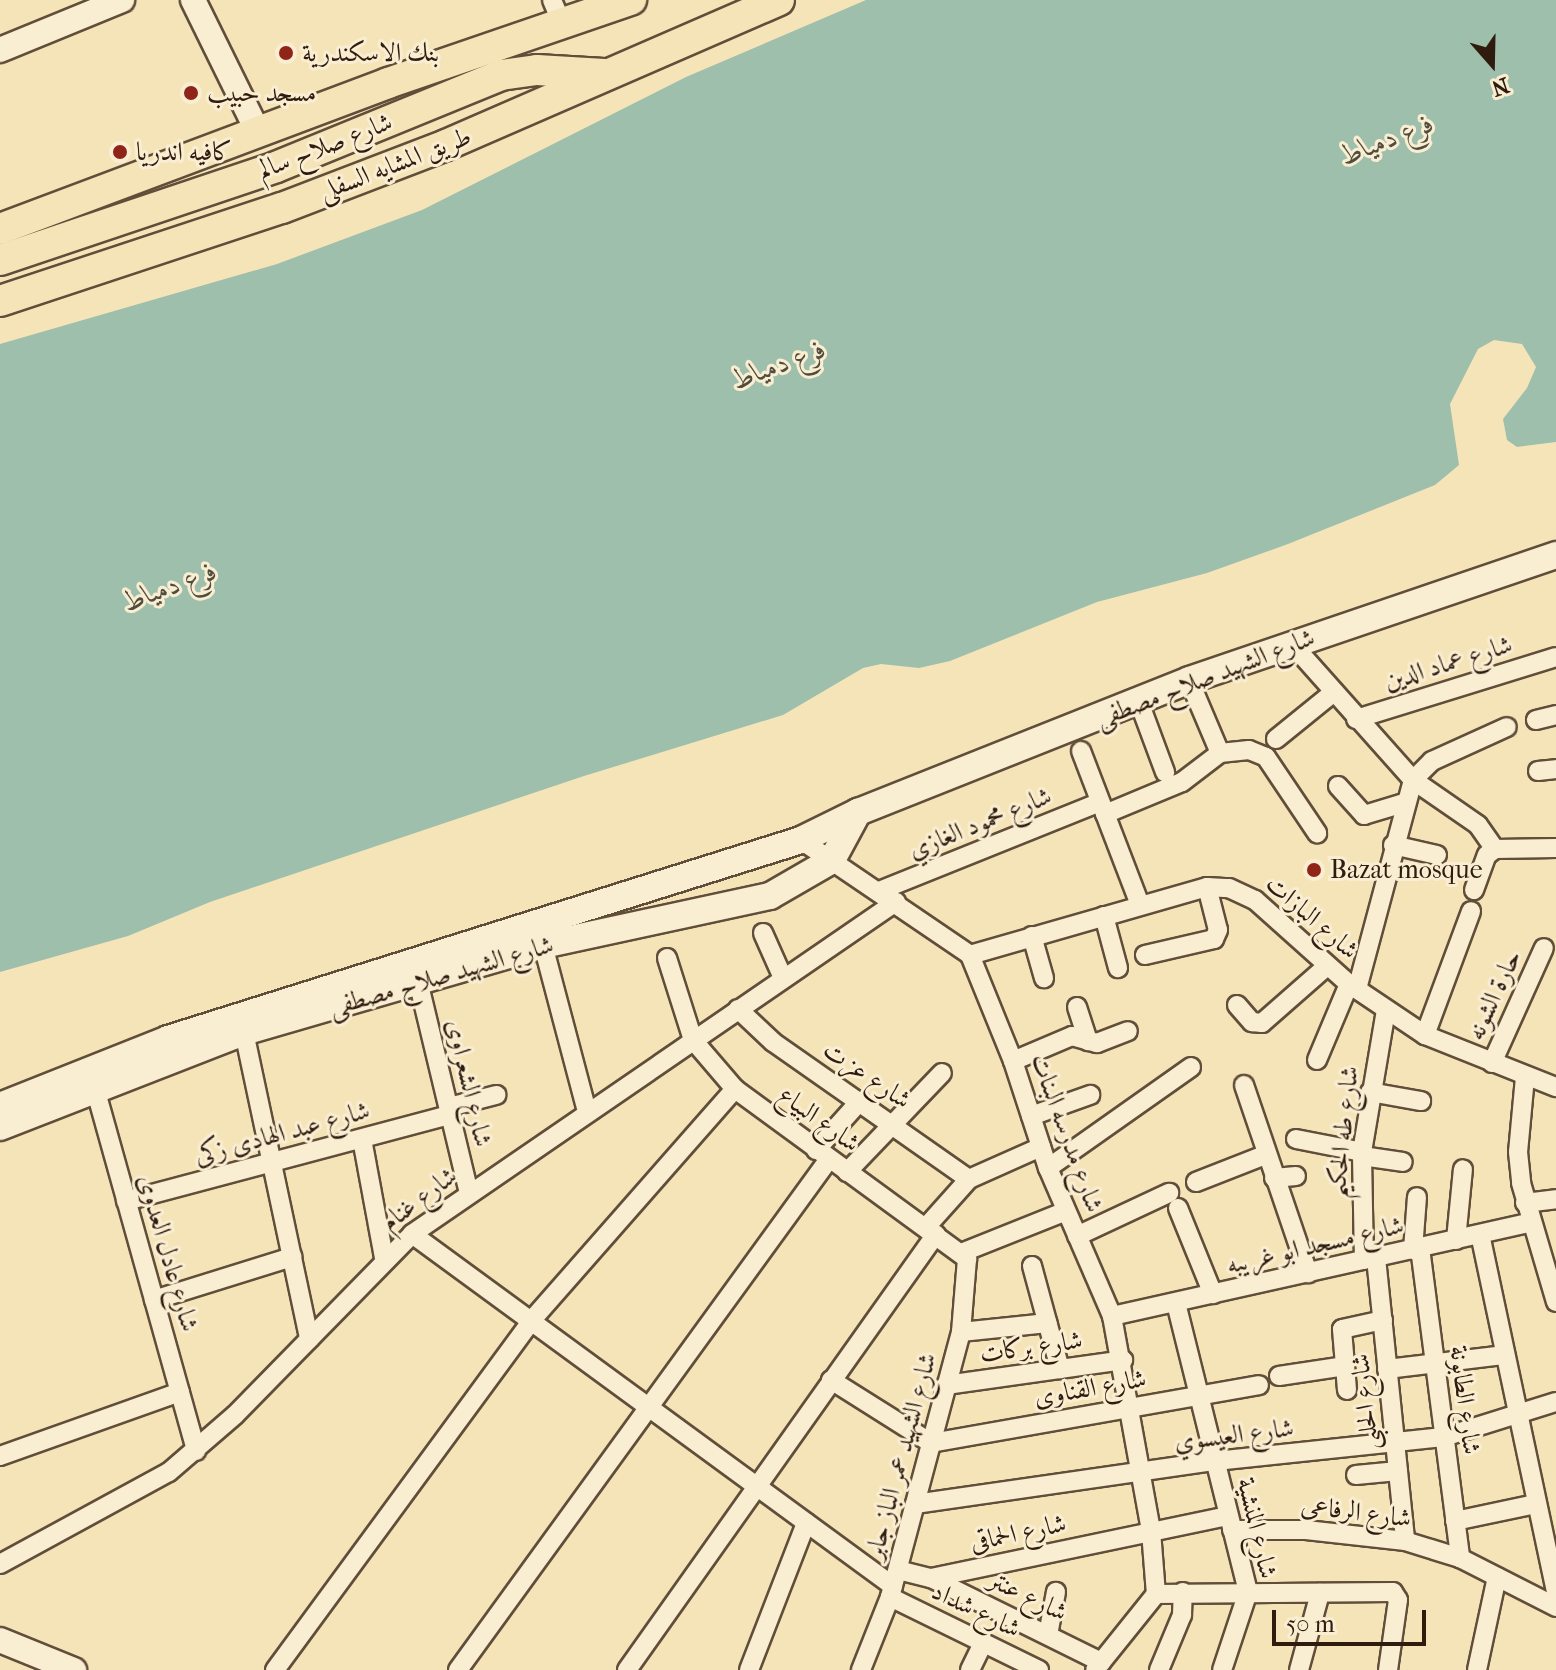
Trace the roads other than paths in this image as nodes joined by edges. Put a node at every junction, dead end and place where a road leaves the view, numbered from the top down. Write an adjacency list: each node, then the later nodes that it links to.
1 (122, 0): 6 (street)
2 (193, 0): 8 (street)
3 (631, 0): 5 (main road)
4 (779, 0): 7 (main road, طريق المشايه السفلى)
5 (557, 13): 8 (main road)
6 (0, 50)
7 (608, 74): 10 (main road, شارع صلاح سالم); 13 (main road, طريق المشايه السفلى)
8 (258, 132): 9 (main road)
9 (163, 168): 10 (main road); 11 (main road)
10 (176, 201): 12 (main road, شارع صلاح سالم)
11 (0, 229)
12 (0, 260)
13 (0, 301)
14 (1556, 555): 15 (main road, شارع الشهيد صلاح مصطفى)
15 (1292, 644): 17 (main road, شارع الشهيد صلاح مصطفى); 18 (street)
16 (1556, 657): 21 (street, شارع عماد الدين)
17 (1189, 680): 19 (main road, شارع الشهيد صلاح مصطفى); 26 (street)
18 (1334, 692): 21 (street); 24 (street)
19 (1139, 702): 27 (street); 32 (main road, شارع الشهيد صلاح مصطفى)
20 (1556, 715): 22 (street)
21 (1356, 719): 28 (street)
22 (1536, 720)
23 (1507, 727): 28 (street)
24 (1276, 739)
25 (1081, 751): 31 (street)
26 (1220, 753): 31 (street, شارع محمود الغازي); 33 (street)
27 (1165, 772)
28 (1413, 780): 30 (street); 37 (street)
29 (1338, 786): 30 (street)
30 (1404, 803): 35 (street)
31 (1103, 808): 42 (street, شارع محمود الغازي); 44 (street)
32 (858, 812): 34 (main road, شارع الشهيد صلاح مصطفى); 39 (main road)
33 (1317, 833)
34 (801, 840): 39 (street); 75 (main road, شارع الشهيد صلاح مصطفى)
35 (1393, 845): 38 (street); 59 (street)
36 (1556, 848): 37 (street)
37 (1495, 849): 41 (street)
38 (1437, 855)
39 (832, 860): 42 (street); 49 (main road, شارع الشهيد صلاح مصطفى)
40 (1207, 887): 44 (street, شارع البازات); 52 (street); 54 (street, شارع البازات)
41 (1474, 890)
42 (879, 891): 43 (street)
43 (896, 902): 51 (street); 56 (street, شارع غنام)
44 (1140, 905): 46 (street, شارع البازات)
45 (1471, 911): 66 (street)
46 (1104, 916): 48 (street, شارع البازات); 55 (street)
47 (763, 933): 56 (street)
48 (1032, 936): 51 (street, شارع البازات); 57 (street)
49 (543, 945): 58 (main road, شارع الشهيد صلاح مصطفى); 86 (street)
50 (1544, 948): 71 (street, حارة الشونه)
51 (970, 955): 70 (street, شارع مدرسه البنات)
52 (1145, 955)
53 (667, 958): 67 (street)
54 (1327, 966): 59 (street, شارع البازات); 60 (street)
55 (1118, 968)
56 (783, 978): 62 (street, شارع غنام)
57 (1044, 978)
58 (419, 985): 65 (main road, شارع الشهيد صلاح مصطفى); 85 (street, شارع الشعراوى)
59 (1353, 986): 63 (street, شارع البازات); 69 (street)
60 (1237, 1005)
61 (1077, 1007): 68 (street)
62 (738, 1009): 67 (street, شارع غنام); 82 (street, شارع عزت)
63 (1386, 1010): 66 (street, شارع البازات); 79 (street, شارع طه الحكيم)
64 (1128, 1031): 68 (street)
65 (244, 1032): 75 (main road, شارع الشهيد صلاح مصطفى); 97 (street)
66 (1425, 1035): 71 (street, شارع البازات)
67 (693, 1040): 78 (street, شارع البياع); 86 (street, شارع غنام)
68 (1088, 1041): 70 (street)
69 (1317, 1060)
70 (1013, 1061): 87 (street, شارع مدرسه البنات)
71 (1492, 1063): 74 (street, شارع البازات)
72 (1191, 1067): 98 (street)
73 (942, 1073): 88 (street)
74 (1525, 1077): 77 (street, شارع البازات); 109 (street)
75 (92, 1079): 84 (main road, شارع الشهيد صلاح مصطفى); 89 (main road, شارع الشهيد صلاح مصطفى); 108 (street, شارع عادل العدوى)
76 (1244, 1085): 95 (street)
77 (1556, 1087)
78 (735, 1089): 93 (street, شارع البياع); 131 (street)
79 (1370, 1092): 83 (street); 94 (street, شارع طه الحكيم)
80 (496, 1095): 85 (street, شارع عبد الهادى زكى)
81 (1090, 1095): 87 (street)
82 (860, 1101): 88 (street, شارع عزت); 93 (street)
83 (1421, 1101)
84 (0, 1106)
85 (450, 1111): 90 (street, شارع عبد الهادى زكى); 105 (street, شارع الشعراوى)
86 (587, 1112): 105 (street, شارع غنام)
87 (1031, 1116): 92 (street, شارع مدرسه البنات)
88 (893, 1124): 100 (street); 103 (street, شارع عزت)
89 (0, 1127)
90 (362, 1139): 97 (street, شارع عبد الهادى زكى); 120 (street)
91 (1296, 1139): 94 (street)
92 (1041, 1147): 98 (street, شارع مدرسه البنات); 103 (street)
93 (822, 1154): 100 (street, شارع البياع); 149 (street)
94 (1362, 1154): 96 (street); 121 (street, شارع طه الحكيم)
95 (1265, 1155): 102 (street); 104 (street)
96 (1403, 1162)
97 (272, 1163): 108 (street, شارع عبد الهادى زكى); 119 (street)
98 (1048, 1168): 110 (street, شارع مدرسه البنات)
99 (1463, 1169): 116 (street)
100 (847, 1172): 112 (street, شارع البياع)
101 (1296, 1176): 102 (street)
102 (1274, 1178): 124 (street)
103 (969, 1179): 112 (street)
104 (1196, 1182)
105 (469, 1193): 113 (street, شارع غنام)
106 (1417, 1197): 117 (street, شارع الطابونة)
107 (1556, 1199): 109 (street)
108 (126, 1201): 126 (street, شارع عادل العدوى)
109 (1525, 1203): 111 (street)
110 (1066, 1211): 115 (street, شارع مدرسه البنات); 118 (street)
111 (1529, 1223): 114 (street, شارع مسجد ابو غريبه); 123 (street)
112 (932, 1230): 118 (street, شارع البياع); 142 (street)
113 (412, 1234): 120 (street, شارع غنام); 131 (street)
114 (1480, 1234): 116 (street, شارع مسجد ابو غريبه); 135 (street)
115 (1077, 1236): 125 (street); 129 (street, شارع مدرسه البنات)
116 (1456, 1240): 117 (street, شارع مسجد ابو غريبه)
117 (1416, 1249): 121 (street, شارع مسجد ابو غريبه); 137 (street, شارع الطابونة)
118 (961, 1253): 133 (street, شارع الشهيد عمر الباز جابر)
119 (292, 1257): 126 (street); 134 (street)
120 (384, 1258): 134 (street, شارع غنام)
121 (1370, 1259): 124 (street, شارع مسجد ابو غريبه); 130 (street, شارع الحلبى)
122 (1032, 1266): 132 (street)
123 (1550, 1266): 127 (street)
124 (1308, 1273): 125 (street, شارع مسجد ابو غريبه)
125 (1213, 1294): 128 (street, شارع مسجد ابو غريبه)
126 (154, 1300): 146 (street, شارع عادل العدوى)
127 (1556, 1300)
128 (1176, 1303): 129 (street, شارع مسجد ابو غريبه); 147 (street, شارع المنشية)
129 (1112, 1316): 136 (street, شارع مدرسه البنات)
130 (1383, 1320): 138 (street); 140 (street, شارع الحلبى)
131 (531, 1321): 149 (street); 186 (street)
132 (1048, 1323): 133 (street); 139 (street)
133 (961, 1332): 143 (street, شارع الشهيد عمر الباز جابر)
134 (309, 1339): 155 (street, شارع غنام)
135 (1505, 1355): 137 (street); 151 (street)
136 (1123, 1360): 139 (street, شارع بركات); 150 (street, شارع مدرسه البنات)
137 (1434, 1363): 140 (street); 152 (street, شارع الطابونة)
138 (1345, 1366): 141 (street); 145 (street)
139 (1060, 1369): 143 (street, شارع بركات)
140 (1387, 1369): 154 (street, شارع الحلبى)
141 (1279, 1376)
142 (831, 1380): 153 (street); 161 (street)
143 (946, 1385): 153 (street, شارع الشهيد عمر الباز جابر)
144 (1259, 1385): 147 (street, شارع القناوى)
145 (1347, 1390)
146 (180, 1392): 155 (street, شارع عادل العدوى); 156 (street)
147 (1198, 1396): 150 (street, شارع القناوى); 157 (street, شارع المنشية)
148 (1556, 1402): 151 (street, شارع العيسوي)
149 (648, 1406): 161 (street); 187 (street)
150 (1132, 1408): 153 (street, شارع القناوى); 159 (street, شارع مدرسه البنات)
151 (1517, 1415): 152 (street, شارع العيسوي); 163 (street)
152 (1444, 1437): 154 (street, شارع العيسوي); 164 (street, شارع الطابونة)
153 (931, 1443): 162 (street, شارع الشهيد عمر الباز جابر)
154 (1395, 1443): 157 (street, شارع العيسوي); 158 (street, شارع الحلبى)
155 (196, 1451): 170 (street, شارع غنام)
156 (0, 1456)
157 (1215, 1461): 159 (street, شارع العيسوي); 166 (street, شارع المنشية)
158 (1398, 1471): 160 (street); 168 (street, شارع الحلبى)
159 (1142, 1474): 162 (street, شارع العيسوي); 167 (street, شارع مدرسه البنات)
160 (1356, 1475)
161 (755, 1485): 165 (street); 188 (street)
162 (915, 1504): 173 (street, شارع الشهيد عمر الباز جابر)
163 (1536, 1504): 164 (street); 174 (street)
164 (1455, 1521): 169 (street, شارع الطابونة)
165 (806, 1523): 173 (street); 189 (street)
166 (1230, 1523): 167 (street, شارع الرفاعى); 168 (street, شارع الرفاعى); 177 (street, شارع المنشية)
167 (1151, 1531): 172 (street, شارع الحماقى); 179 (street, شارع مدرسه البنات)
168 (1405, 1541): 169 (street, شارع الرفاعى)
169 (1460, 1558): 171 (street, شارع الرفاعى)
170 (0, 1564)
171 (1497, 1577): 180 (street, شارع الرفاعى); 197 (street)
172 (931, 1578): 173 (street, شارع الحماقى); 181 (street, شارع عنتر)
173 (894, 1584): 183 (street, شارع شداد); 190 (street, شارع الشهيد عمر الباز جابر)
174 (1556, 1591)
175 (1056, 1592): 181 (street)
176 (1183, 1592): 177 (street); 179 (street); 193 (street)
177 (1248, 1592): 178 (street); 194 (street, شارع المنشية)
178 (1320, 1593): 195 (street); 196 (street)
179 (1156, 1594): 184 (street)
180 (1556, 1607)
181 (1048, 1635): 184 (street, شارع عنتر)
182 (0, 1640): 185 (street)
183 (983, 1643): 191 (street); 192 (street, شارع شداد)
184 (1098, 1666)
185 (74, 1670)
186 (275, 1670)
187 (458, 1670)
188 (627, 1670)
189 (749, 1670)
190 (861, 1670)
191 (970, 1670)
192 (1039, 1670)
193 (1159, 1670)
194 (1222, 1670)
195 (1299, 1670)
196 (1388, 1670)
197 (1477, 1670)

